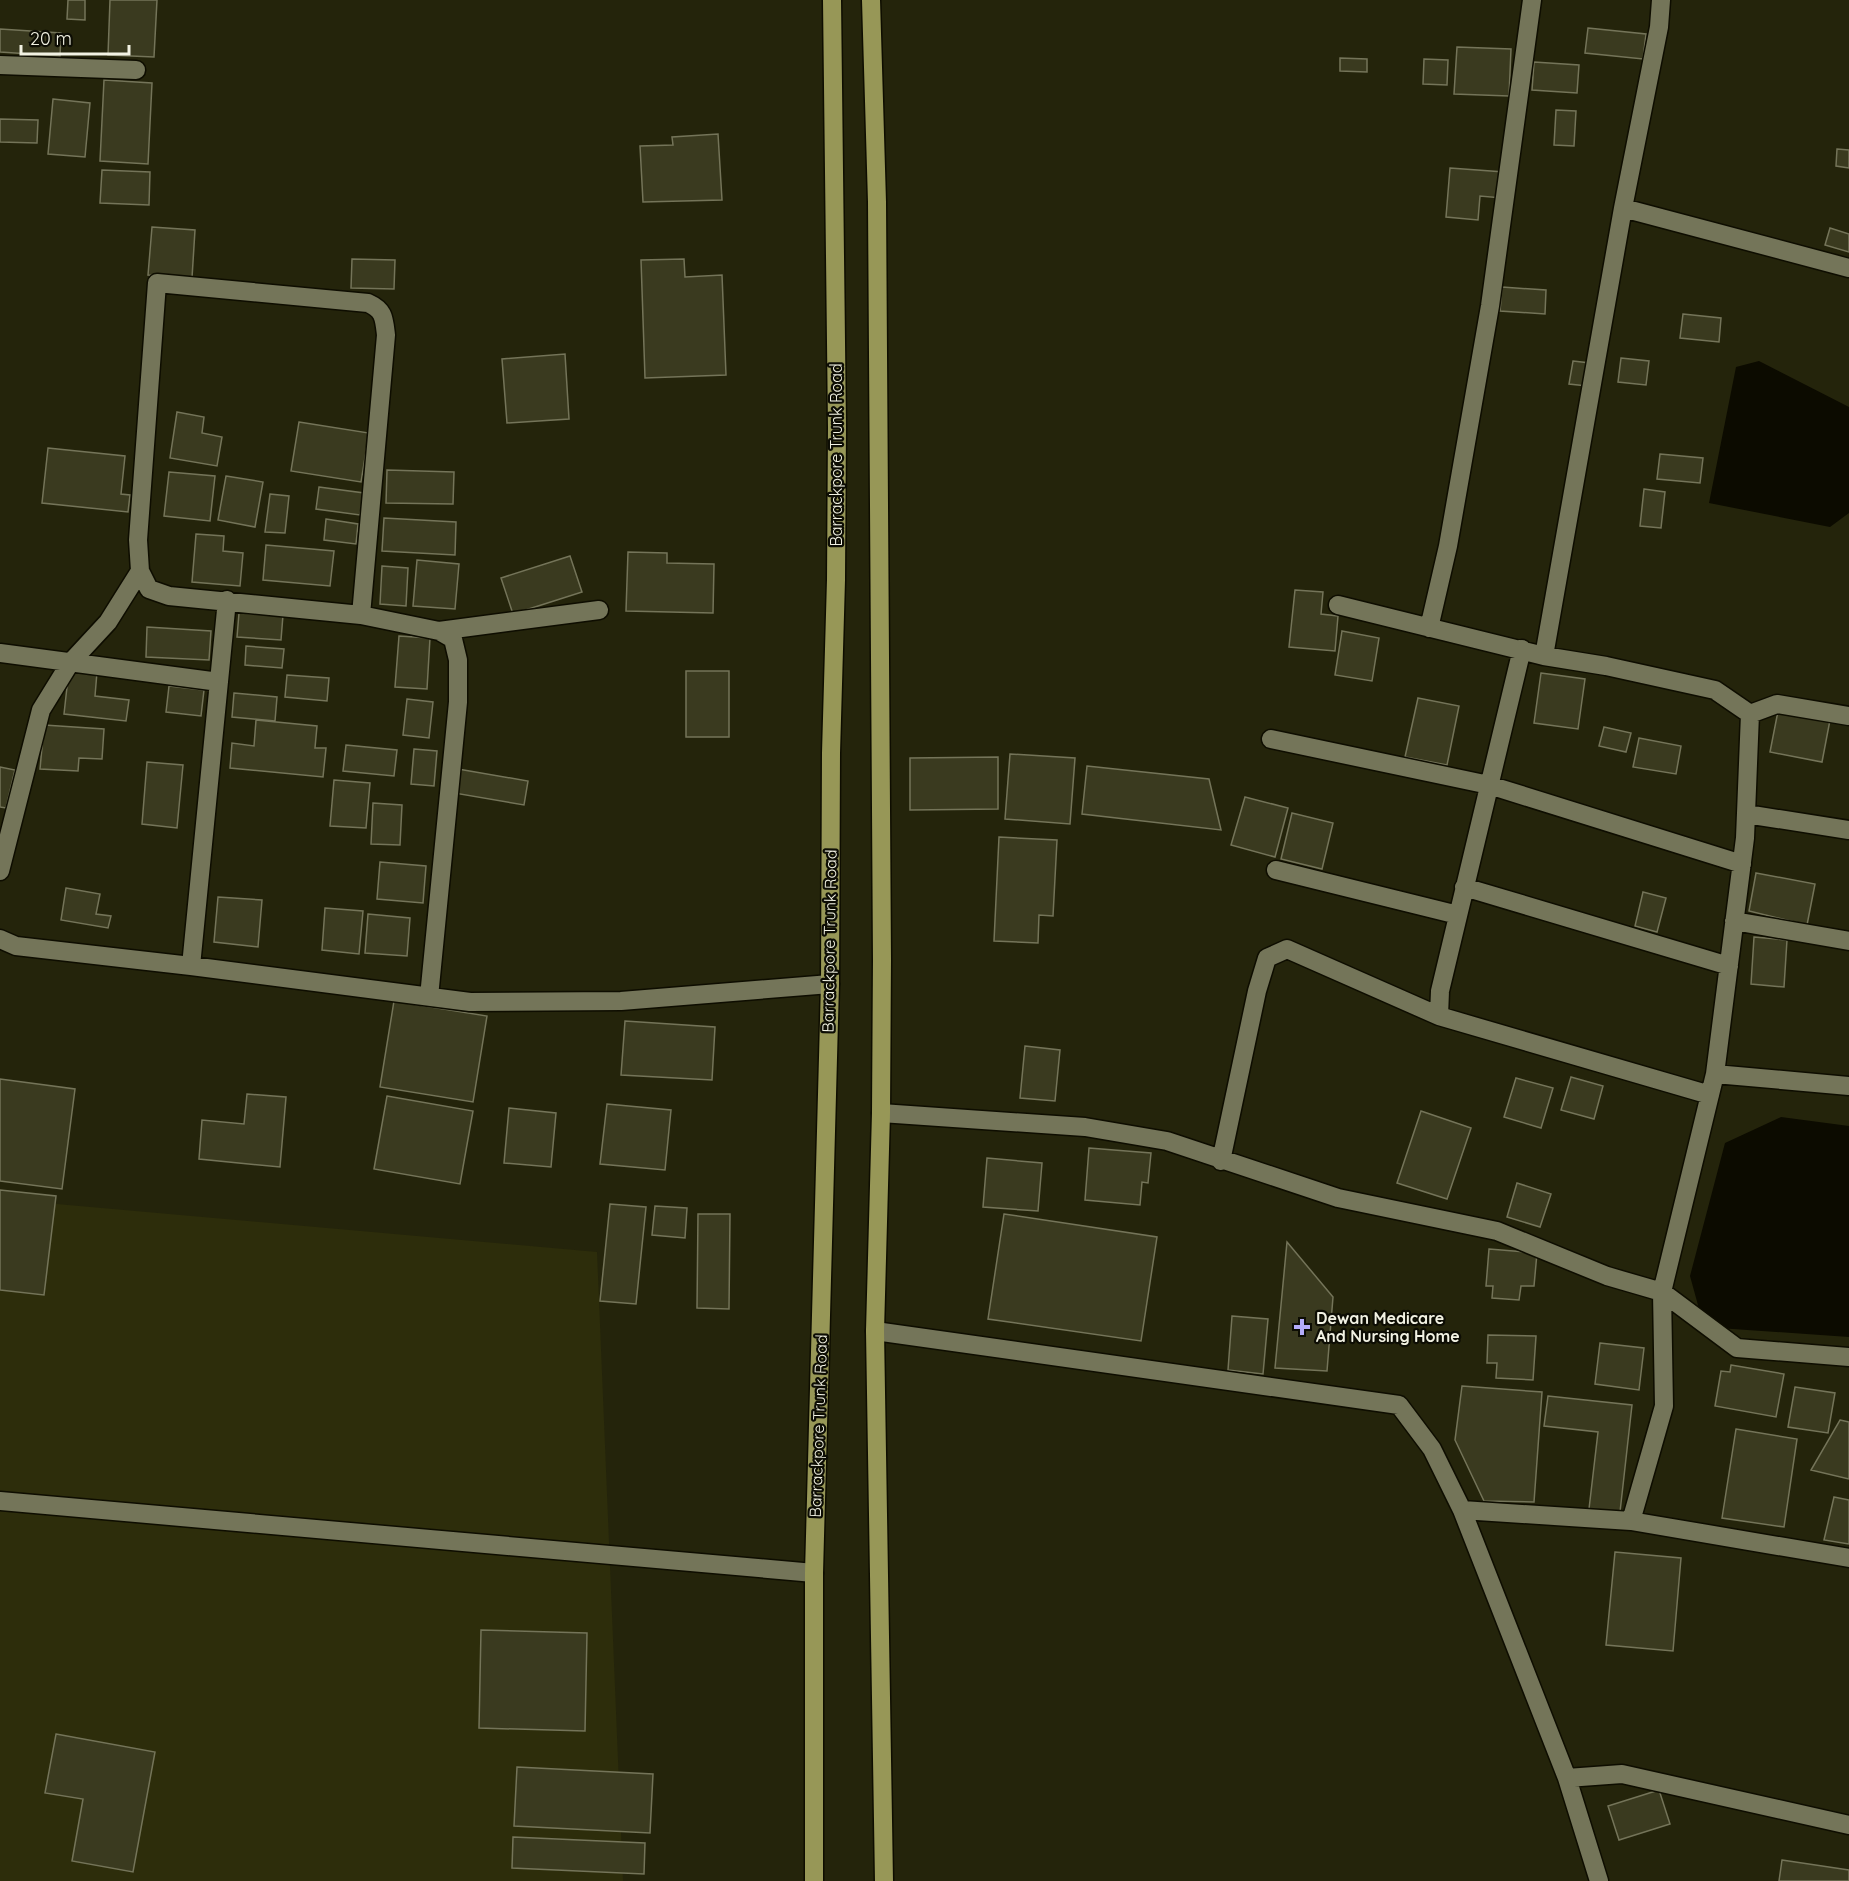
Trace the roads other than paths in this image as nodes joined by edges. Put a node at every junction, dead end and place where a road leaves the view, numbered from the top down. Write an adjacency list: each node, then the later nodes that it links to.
1 (832, 0): 37 (main road, Barrackpore Trunk Road)
2 (871, 0): 43 (main road)
3 (1532, 0): 14 (street)
4 (1661, 0): 7 (street)
5 (0, 65): 6 (street)
6 (136, 70)
7 (1623, 208): 8 (street); 18 (street)
8 (1849, 268)
9 (140, 571): 10 (street); 13 (street); 19 (street)
10 (227, 600): 13 (street); 20 (street)
11 (1338, 605): 14 (street)
12 (599, 610): 15 (street)
13 (361, 615): 15 (street)
14 (1429, 628): 16 (street)
15 (439, 631): 38 (street)
16 (1522, 649): 18 (street); 24 (street)
17 (0, 652): 19 (street)
18 (1544, 656): 21 (street)
19 (70, 663): 20 (street); 29 (street)
20 (219, 682): 35 (street)
21 (1750, 714): 22 (street); 25 (street)
22 (1849, 716)
23 (1271, 739): 24 (street)
24 (1489, 785): 27 (street); 30 (street)
25 (1746, 814): 26 (street); 27 (street)
26 (1849, 830)
27 (1742, 864): 32 (street)
28 (1276, 870): 31 (street)
29 (0, 871)
30 (1464, 887): 31 (street); 36 (street)
31 (1458, 915): 39 (street)
32 (1734, 921): 34 (street); 36 (street)
33 (0, 939): 35 (street)
34 (1849, 941)
35 (191, 966): 38 (street)
36 (1729, 966): 40 (street)
37 (830, 984): 38 (street); 52 (main road, Barrackpore Trunk Road)
38 (429, 997)
39 (1439, 1016): 42 (street); 44 (street)
40 (1714, 1074): 41 (street); 42 (street)
41 (1849, 1086)
42 (1710, 1095): 45 (street)
43 (881, 1113): 44 (street); 46 (main road)
44 (1221, 1161): 45 (street)
45 (1662, 1292): 47 (street); 50 (street)
46 (875, 1330): 49 (street); 56 (main road)
47 (1849, 1357)
48 (0, 1501): 52 (street)
49 (1462, 1510): 50 (street); 53 (street)
50 (1631, 1521): 51 (street)
51 (1849, 1558)
52 (814, 1573): 55 (main road, Barrackpore Trunk Road)
53 (1567, 1778): 54 (street); 57 (street)
54 (1849, 1825)
55 (814, 1881)
56 (884, 1881)
57 (1599, 1881)

